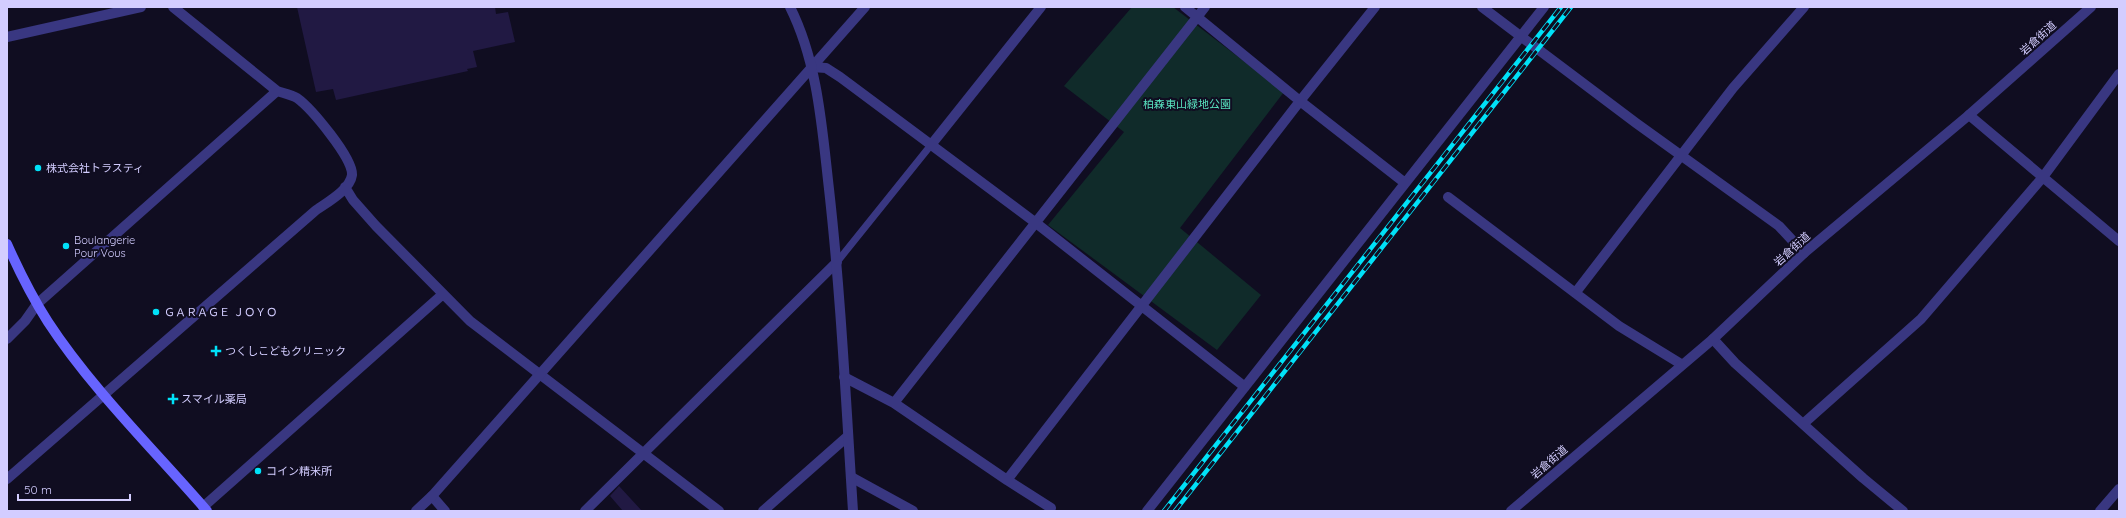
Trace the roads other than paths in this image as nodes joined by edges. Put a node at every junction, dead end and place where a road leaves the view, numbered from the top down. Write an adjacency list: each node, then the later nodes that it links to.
1 (141, 7): 15 (street)
2 (174, 7): 18 (street)
3 (790, 7): 16 (street)
4 (865, 7): 16 (street)
5 (1041, 7): 21 (street)
6 (1185, 7): 13 (street)
7 (1205, 7): 13 (street)
8 (1375, 7): 19 (street)
9 (1482, 7): 14 (street)
10 (1544, 7): 14 (street)
11 (1804, 7): 22 (street)
12 (2089, 8): 20 (street, 岩倉街道)
13 (1198, 16): 19 (street); 27 (street)
14 (1521, 36): 22 (street); 24 (street)
15 (7, 37)
16 (812, 67): 21 (street); 31 (street); 39 (street)
17 (2119, 74): 23 (street)
18 (277, 91): 25 (street); 34 (street)
19 (1300, 102): 24 (street); 35 (street)
20 (1969, 115): 23 (street); 30 (street, 岩倉街道)
21 (932, 146): 27 (street); 31 (lane)
22 (1681, 156): 30 (street); 32 (street)
23 (2043, 177): 28 (street); 44 (street)
24 (1405, 184): 41 (street)
25 (345, 187): 33 (street); 42 (street)
26 (1448, 197): 32 (street)
27 (1036, 223): 35 (street); 43 (street)
28 (2119, 241)
29 (7, 244): 34 (main road)
30 (1804, 253): 37 (street, 岩倉街道)
31 (837, 262): 40 (street); 46 (street)
32 (1576, 292): 38 (street)
33 (443, 294): 39 (street); 52 (street)
34 (38, 304): 36 (street); 42 (main road)
35 (1141, 307): 41 (street); 49 (street)
36 (7, 339)
37 (1713, 339): 38 (street, 岩倉街道); 44 (street)
38 (1681, 364): 62 (street, 岩倉街道)
39 (541, 375): 46 (street); 51 (street)
40 (844, 377): 43 (street); 45 (street)
41 (1245, 387): 61 (street)
42 (105, 395): 48 (street); 52 (main road)
43 (894, 403): 49 (street)
44 (1803, 424): 63 (street)
45 (848, 436): 47 (street); 57 (street)
46 (644, 454): 55 (street); 56 (street)
47 (851, 477): 58 (street); 59 (street)
48 (7, 479)
49 (1007, 480): 60 (street)
50 (2119, 490): 64 (street)
51 (432, 496): 53 (street); 54 (street)
52 (205, 509)
53 (416, 511)
54 (445, 511)
55 (585, 511)
56 (719, 511)
57 (763, 511)
58 (853, 511)
59 (913, 511)
60 (1049, 511)
61 (1147, 511)
62 (1511, 511)
63 (1903, 511)
64 (2100, 511)

